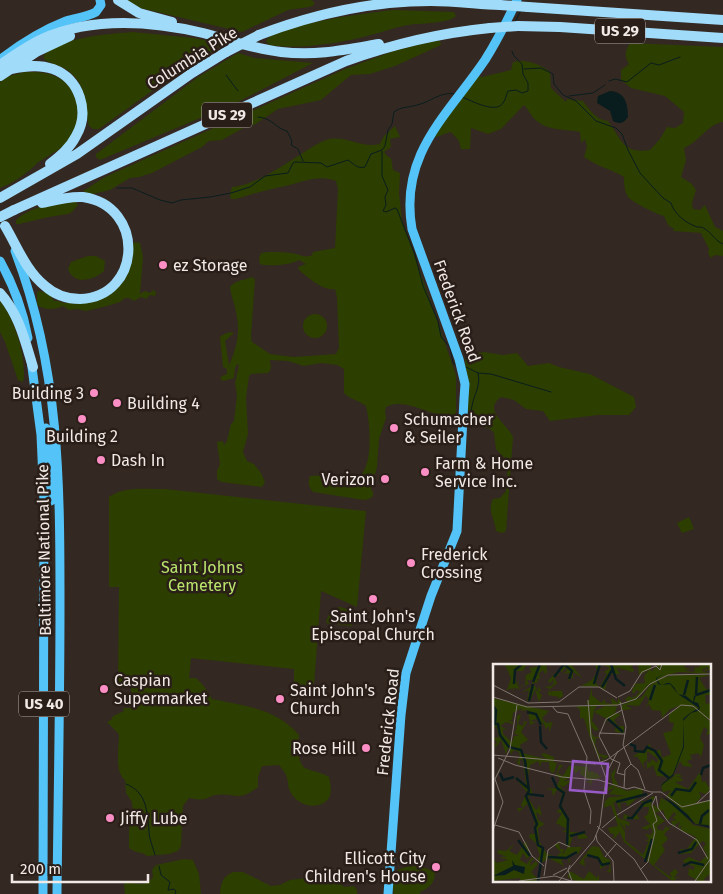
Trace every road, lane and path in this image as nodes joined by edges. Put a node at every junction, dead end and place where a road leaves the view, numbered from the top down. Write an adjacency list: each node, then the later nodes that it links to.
1 (100, 0): 11 (main road)
2 (118, 0): 10 (highway)
3 (413, 0): 5 (highway)
4 (517, 0): 30 (main road, Frederick Road)
5 (431, 1): 6 (highway, Columbia Pike / US 29, bridge); 15 (highway, Columbia Pike / US 29, bridge)
6 (723, 20)
7 (132, 24): 10 (highway); 12 (highway); 13 (highway)
8 (444, 33): 9 (highway, US 29, bridge); 10 (highway); 17 (highway, US 29)
9 (723, 38)
10 (230, 41)
11 (0, 60)
12 (0, 66)
13 (12, 69): 14 (highway); 15 (highway)
14 (0, 76)
15 (18, 188): 16 (highway, Columbia Pike / US 29)
16 (4, 196)
17 (14, 210): 18 (highway, US 29, bridge); 18 (highway)
18 (2, 219): 25 (main road, Baltimore National Pike / US 40)
19 (0, 261): 21 (main road, Baltimore National Pike / US 40)
20 (0, 293): 21 (highway)
21 (32, 367): 22 (main road, Baltimore National Pike / US 40)
22 (37, 391): 23 (main road); 24 (main road, Baltimore National Pike / US 40)
23 (51, 501)
24 (44, 727): 25 (main road); 26 (main road, Baltimore National Pike / US 40)
25 (59, 734): 27 (main road, Baltimore National Pike / US 40)
26 (44, 738): 27 (main road); 28 (main road, Baltimore National Pike / US 40)
27 (59, 749): 29 (main road, Baltimore National Pike / US 40)
28 (43, 894)
29 (57, 894)
30 (388, 894)

